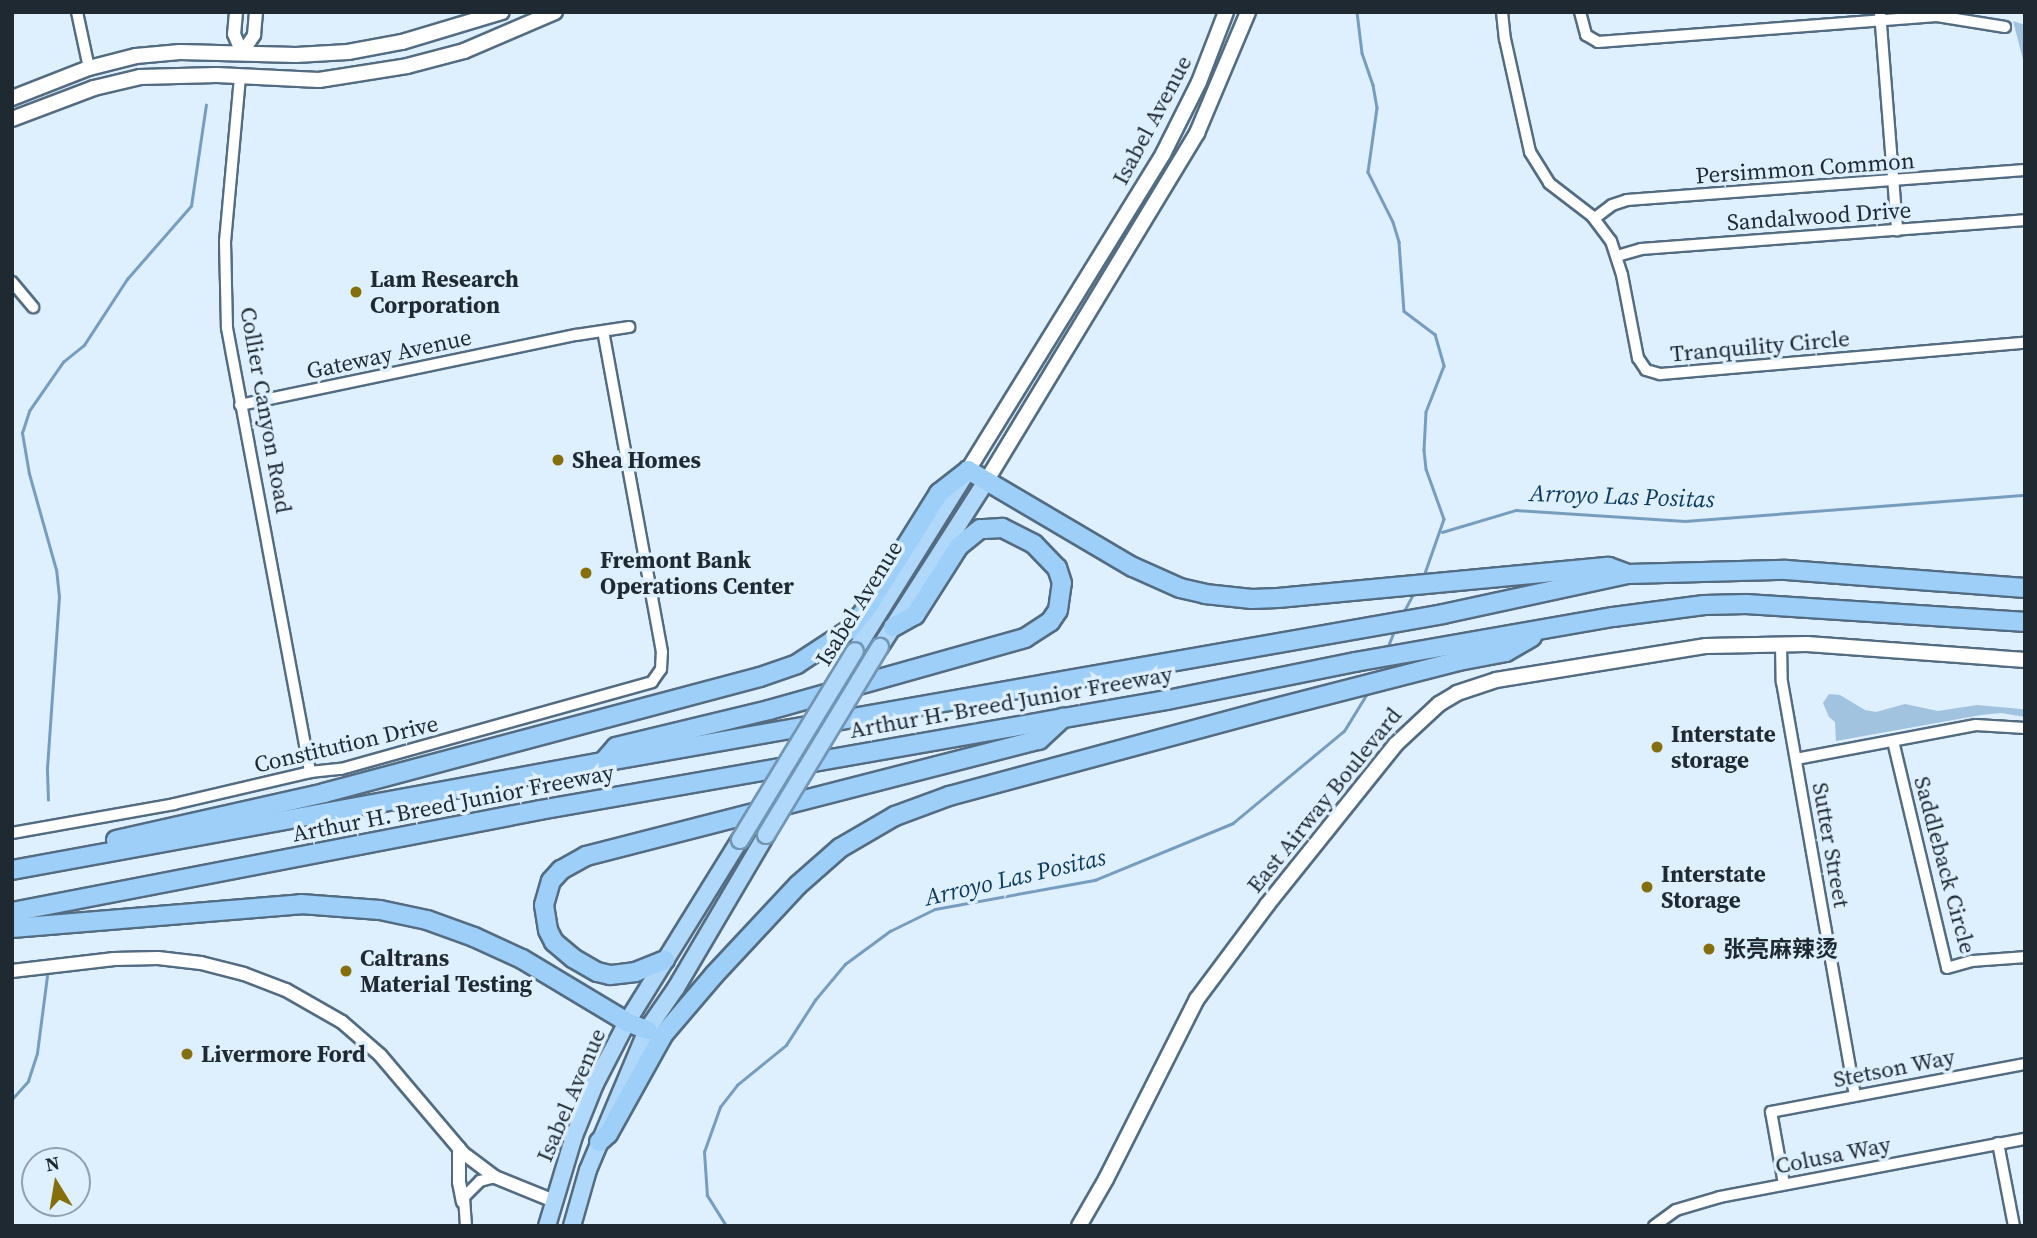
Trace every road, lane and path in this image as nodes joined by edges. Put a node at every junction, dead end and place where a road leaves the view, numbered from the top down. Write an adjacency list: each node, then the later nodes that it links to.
1 (78, 12): 13 (street)
2 (236, 12): 12 (street, Collier Canyon Road)
3 (256, 12): 12 (street, Collier Canyon Road)
4 (502, 12): 12 (main road)
5 (555, 12): 14 (main road)
6 (1226, 12): 29 (main road, Isabel Avenue)
7 (1248, 12): 30 (main road, Isabel Avenue)
8 (1502, 12): 19 (street, Tranquility Circle)
9 (1580, 12): 10 (street)
10 (1881, 16): 11 (street); 18 (street)
11 (2005, 27)
12 (242, 53): 13 (main road); 14 (main road, Collier Canyon Road)
13 (89, 68): 15 (main road)
14 (240, 77): 16 (main road); 28 (street, Collier Canyon Road)
15 (12, 98)
16 (12, 119)
17 (2025, 170): 18 (street, Persimmon Common)
18 (1894, 181): 19 (street, Persimmon Common); 21 (street)
19 (1595, 218): 22 (street, Tranquility Circle)
20 (2025, 220): 21 (street, Sandalwood Drive)
21 (1898, 230): 22 (street, Sandalwood Drive)
22 (1617, 256): 27 (street, Tranquility Circle)
23 (12, 282): 24 (street)
24 (33, 307)
25 (629, 327): 26 (street, Gateway Avenue)
26 (603, 331): 28 (street, Gateway Avenue); 43 (street, Constitution Drive)
27 (2025, 343)
28 (240, 405): 43 (street, Collier Canyon Road)
29 (968, 470): 30 (highway); 45 (highway); 50 (highway, Isabel Avenue, bridge)
30 (987, 480): 31 (highway); 34 (highway, Isabel Avenue)
31 (1628, 574): 32 (highway, Arthur H. Breed Junior Freeway); 42 (highway, Arthur H. Breed Junior Freeway)
32 (2025, 587)
33 (2025, 622): 35 (highway, Arthur H. Breed Junior Freeway)
34 (893, 627): 42 (highway); 53 (highway, Isabel Avenue, bridge)
35 (1541, 632): 38 (highway, Arthur H. Breed Junior Freeway); 57 (highway)
36 (1781, 643): 37 (main road, East Airway Boulevard); 41 (street, Sutter Street); 67 (main road, East Airway Boulevard)
37 (2025, 660)
38 (1063, 718): 47 (highway, Arthur H. Breed Junior Freeway); 50 (highway)
39 (2025, 728): 40 (street)
40 (1893, 741): 41 (street); 49 (street, Saddleback Circle)
41 (1796, 759): 55 (street, Sutter Street)
42 (603, 762): 45 (highway, Arthur H. Breed Junior Freeway)
43 (310, 772): 44 (street, Constitution Drive)
44 (12, 833)
45 (40, 865): 46 (highway, Arthur H. Breed Junior Freeway)
46 (12, 870)
47 (12, 912)
48 (12, 928): 52 (highway)
49 (2025, 957)
50 (665, 960): 52 (highway, Isabel Avenue)
51 (12, 971): 59 (street)
52 (627, 1022): 53 (highway); 62 (highway, Isabel Avenue)
53 (647, 1030): 57 (highway, Isabel Avenue)
54 (2025, 1064): 55 (street, Stetson Way)
55 (1856, 1095): 61 (street, Stetson Way)
56 (2025, 1139): 58 (street, Colusa Way)
57 (599, 1142): 66 (highway, Isabel Avenue)
58 (1998, 1143): 61 (street, Colusa Way); 69 (street)
59 (459, 1148): 60 (street); 63 (street)
60 (495, 1177): 62 (street); 63 (street)
61 (1784, 1184): 68 (street, Colusa Way)
62 (554, 1201): 65 (highway, Isabel Avenue)
63 (463, 1202): 64 (street)
64 (466, 1226)
65 (547, 1226)
66 (572, 1226)
67 (1079, 1226)
68 (1654, 1226)
69 (2014, 1226)

